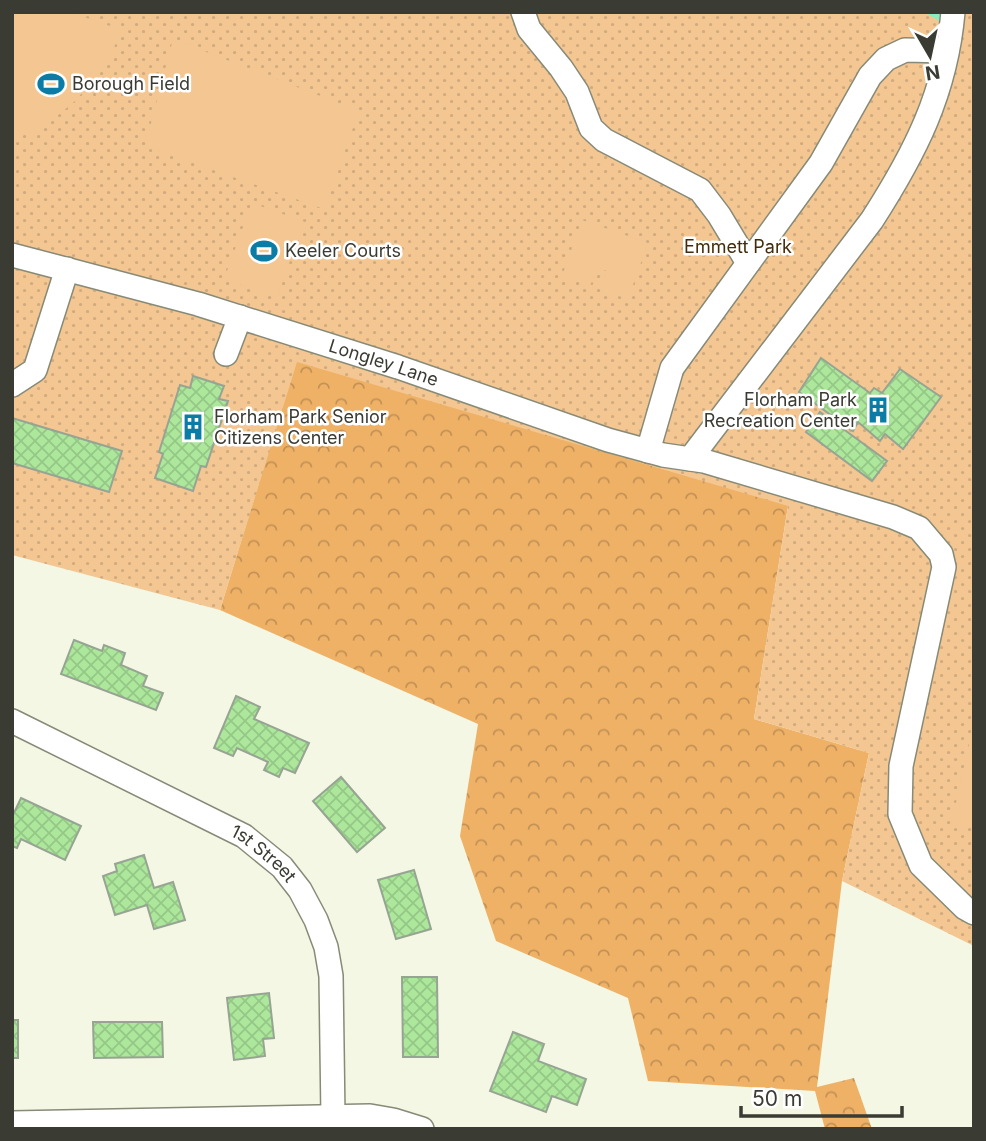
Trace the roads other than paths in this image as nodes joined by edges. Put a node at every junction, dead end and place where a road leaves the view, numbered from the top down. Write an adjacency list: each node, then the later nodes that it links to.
1 (523, 12): 5 (street)
2 (953, 12): 3 (street)
3 (947, 51): 5 (street); 11 (street)
4 (12, 255): 6 (street, Longley Lane)
5 (748, 263): 10 (street)
6 (67, 269): 7 (street, Longley Lane); 9 (street)
7 (240, 317): 8 (street); 10 (street, Longley Lane)
8 (226, 354)
9 (12, 385)
10 (648, 451): 11 (street, Longley Lane)
11 (691, 459): 13 (street, Longley Lane)
12 (12, 720): 14 (street, 1st Street)
13 (974, 913)
14 (333, 1117): 15 (street); 16 (street)
15 (12, 1123)
16 (422, 1129)

